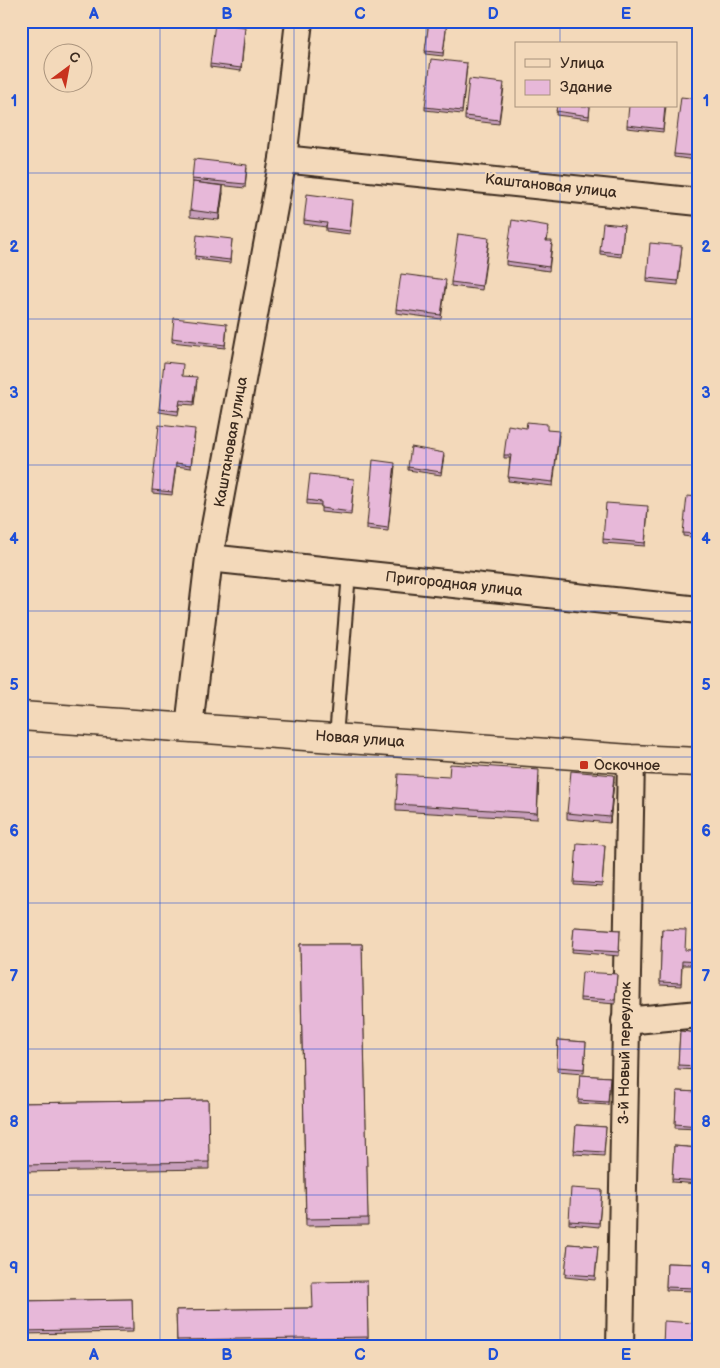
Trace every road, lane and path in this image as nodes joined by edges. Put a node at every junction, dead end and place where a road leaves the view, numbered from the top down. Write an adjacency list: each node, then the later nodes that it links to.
1 (299, 21): 2 (street, Каштановая улица)
2 (283, 159): 3 (street, Каштановая улица); 4 (street, Каштановая улица)
3 (699, 202)
4 (209, 558): 5 (street, Пригородная улица); 8 (street, Каштановая улица)
5 (349, 572): 6 (street, Пригородная улица); 9 (lane)
6 (699, 610)
7 (21, 716): 8 (street, Новая улица)
8 (189, 727): 9 (street, Новая улица)
9 (336, 737): 10 (street, Новая улица)
10 (631, 759): 11 (street, Новая улица); 13 (street, 3-й Новый переулок)
11 (699, 762)
12 (699, 1014): 13 (street)
13 (625, 1021): 14 (street, 3-й Новый переулок)
14 (620, 1347)

